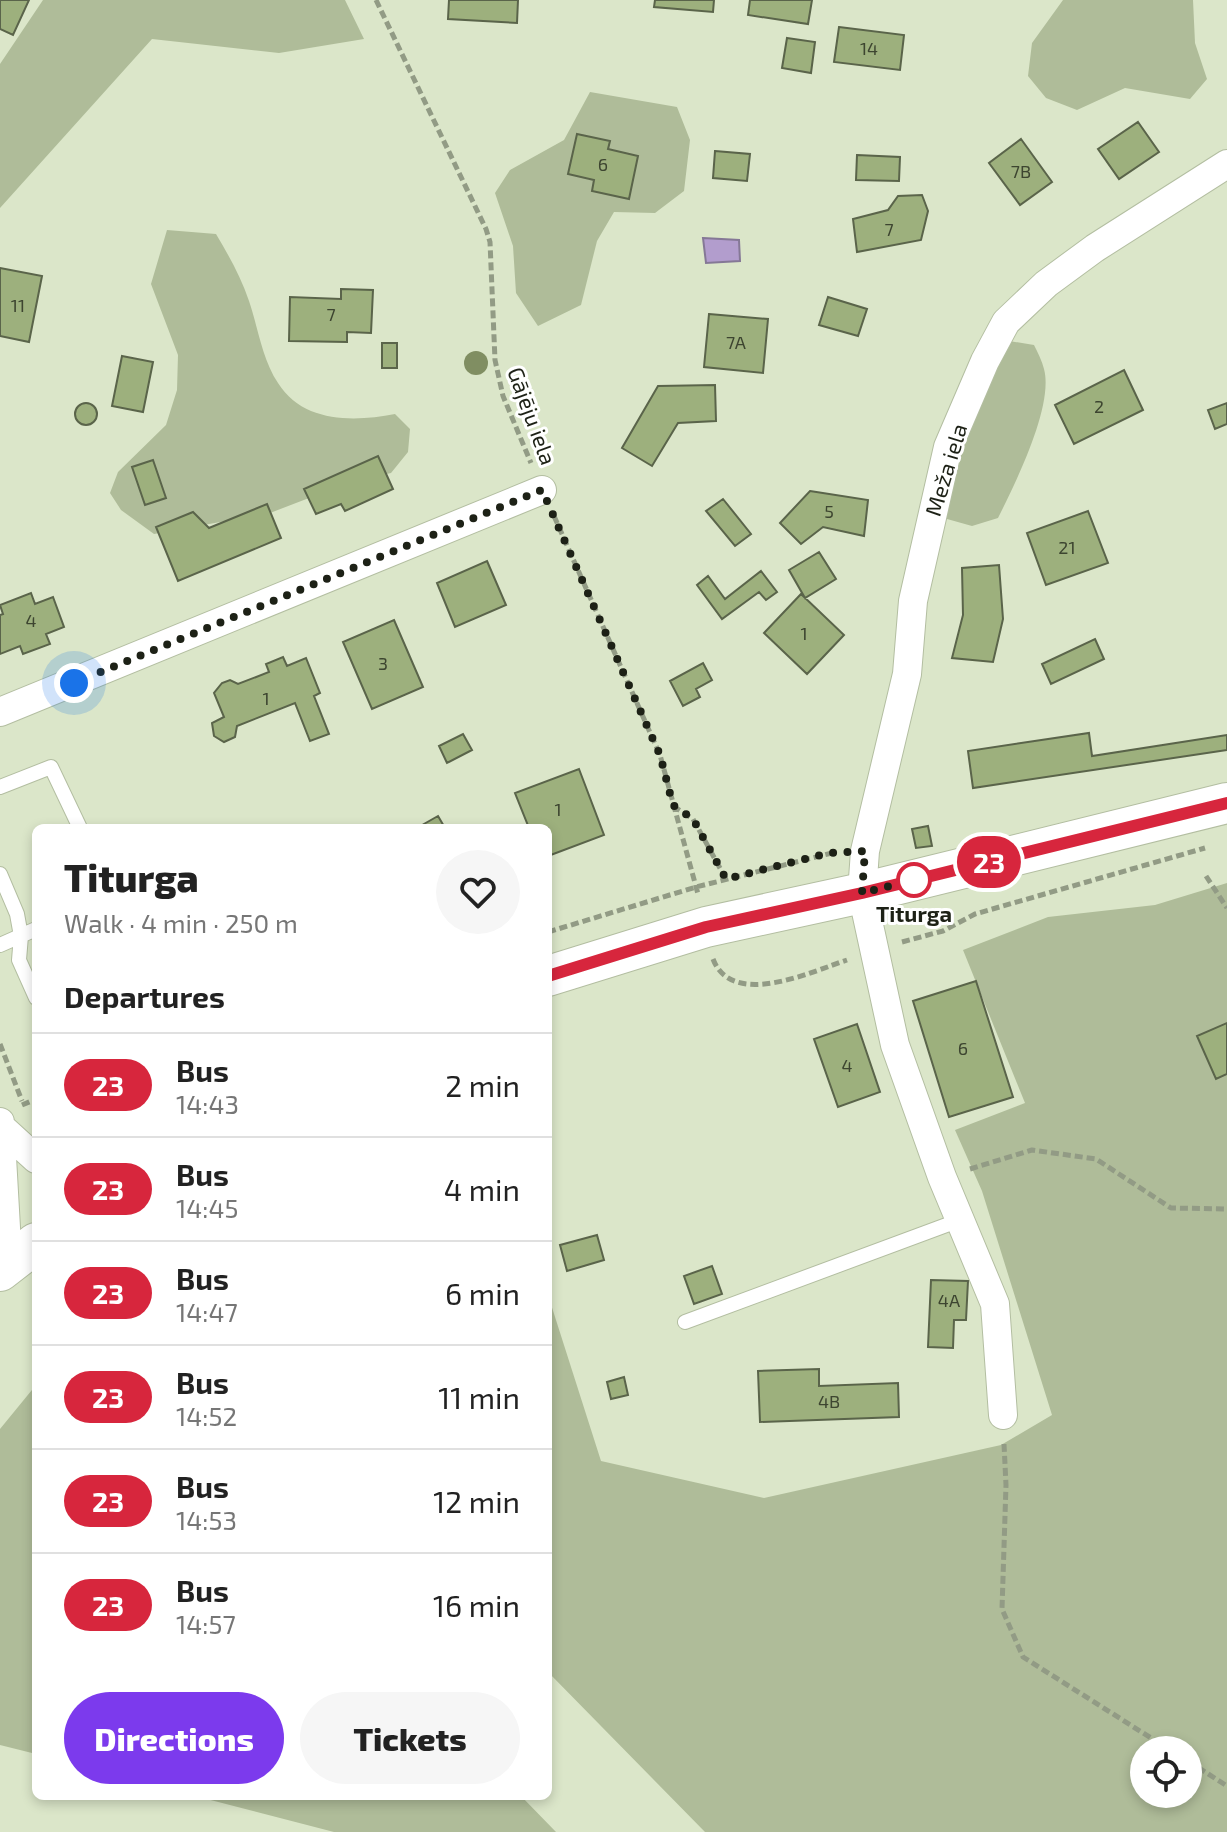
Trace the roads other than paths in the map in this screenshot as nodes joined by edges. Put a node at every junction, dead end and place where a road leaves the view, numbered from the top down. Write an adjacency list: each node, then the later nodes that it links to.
1 (1227, 164): 8 (street, Meža iela)
2 (542, 490): 3 (street)
3 (0, 712)
4 (0, 787): 6 (lane)
5 (1227, 803): 8 (main road)
6 (78, 824)
7 (0, 874): 10 (lane)
8 (862, 893): 12 (main road); 16 (street, Meža iela)
9 (32, 931): 10 (lane)
10 (21, 936): 11 (lane); 13 (lane)
11 (0, 945)
12 (552, 975)
13 (32, 989)
14 (1, 1125): 15 (street); 17 (street)
15 (32, 1155)
16 (960, 1220): 18 (lane); 19 (street, Meža iela)
17 (15, 1259)
18 (685, 1322)
19 (1003, 1415)

